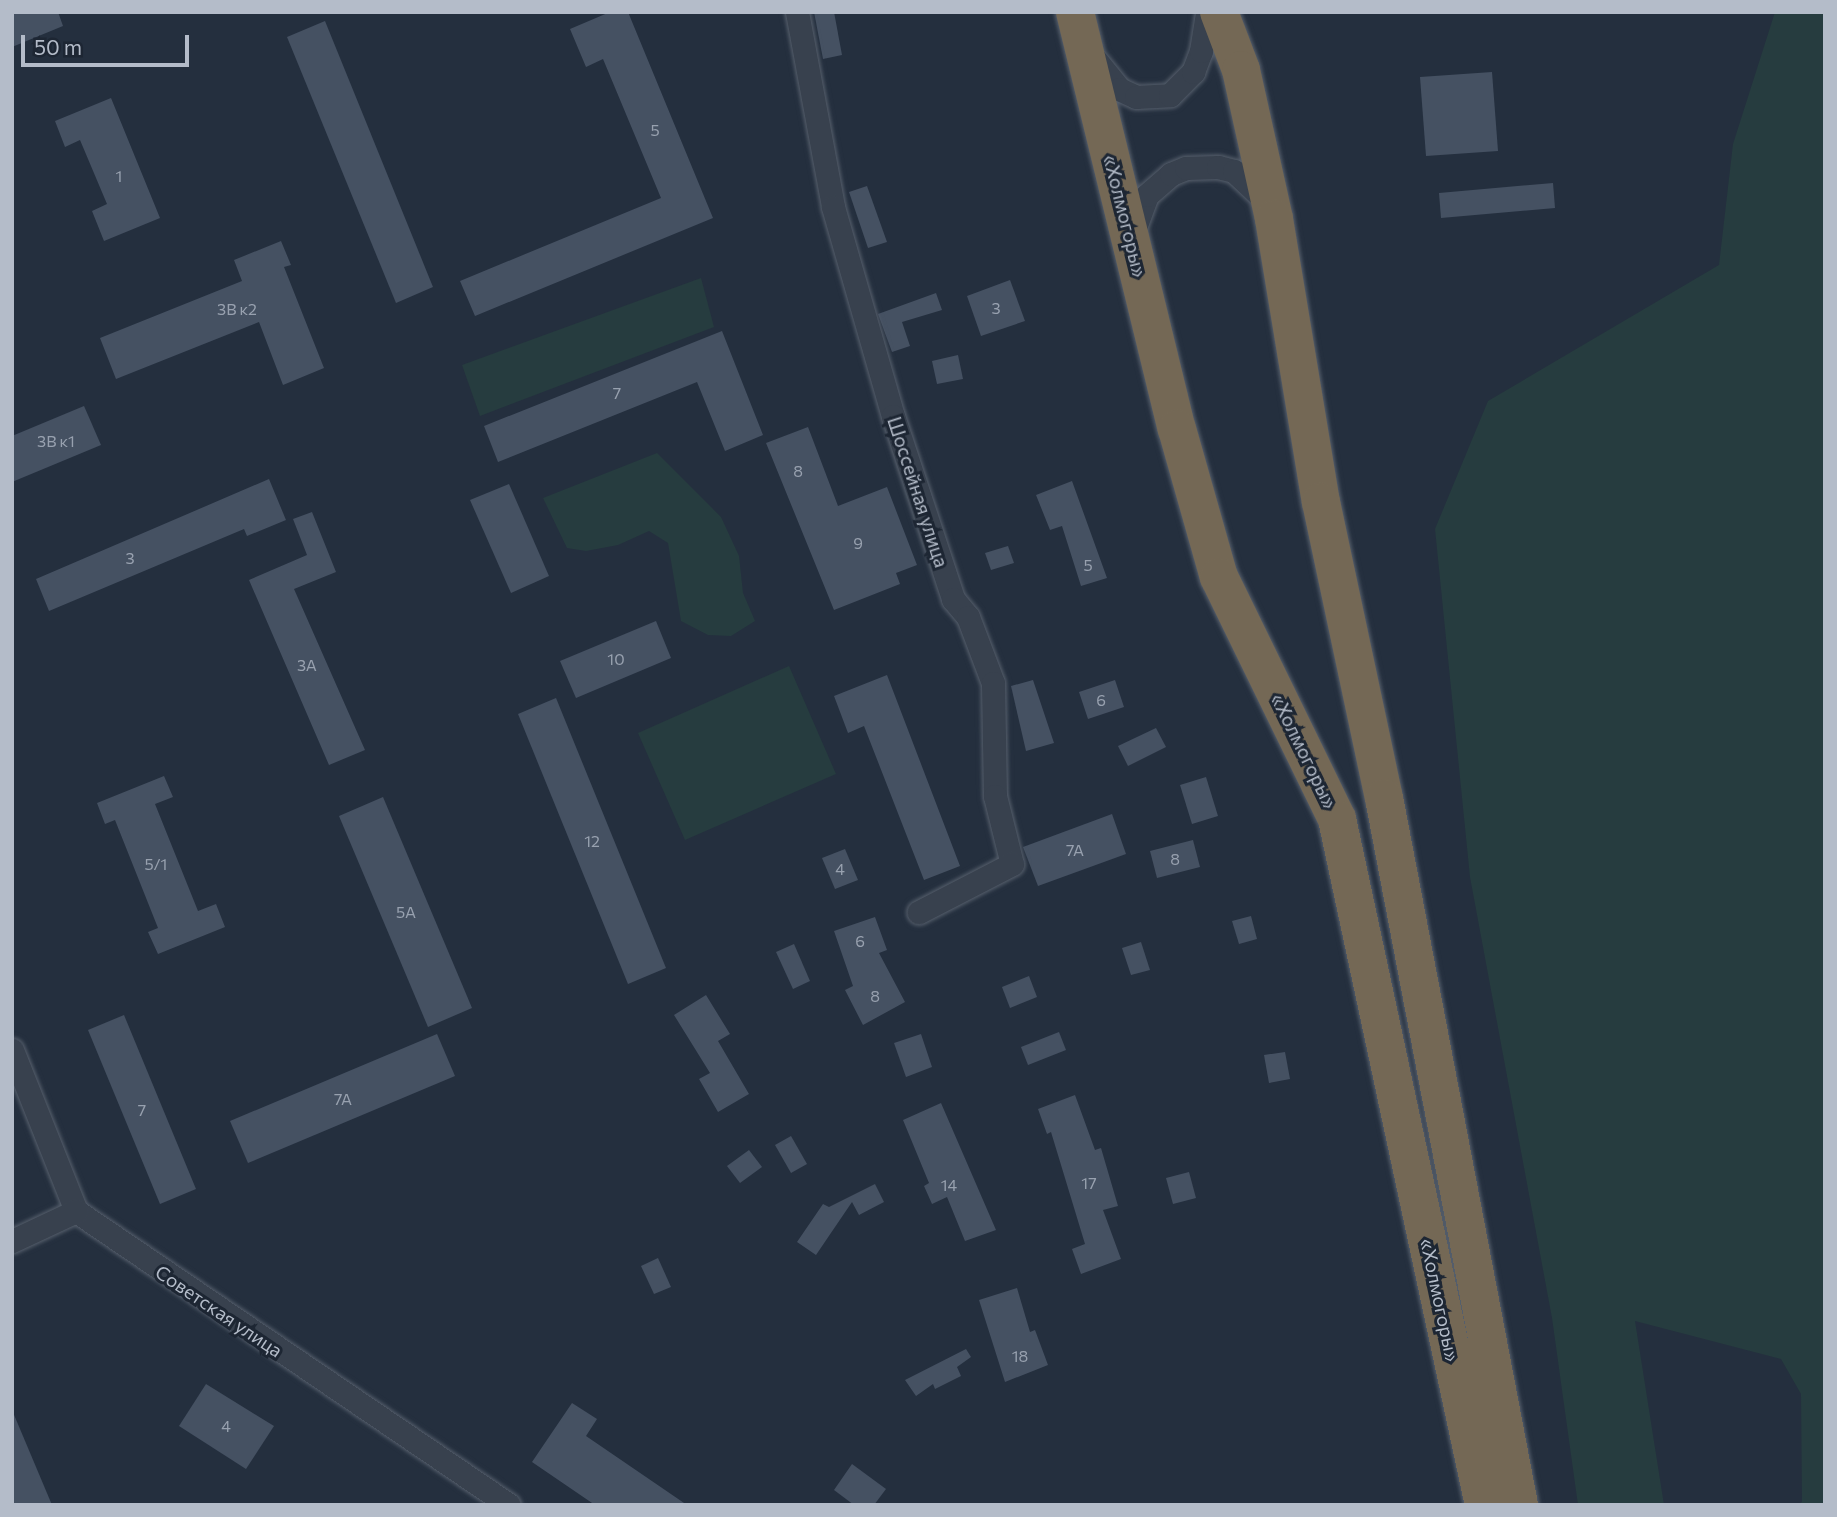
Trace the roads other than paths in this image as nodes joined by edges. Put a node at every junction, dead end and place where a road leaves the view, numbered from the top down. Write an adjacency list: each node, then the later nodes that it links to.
1 (797, 12): 7 (street, Шоссейная улица)
2 (1207, 12): 4 (street)
3 (1219, 12): 5 (highway, «Холмогоры»)
4 (1077, 20): 6 (highway, «Холмогоры»)
5 (1275, 219): 6 (street); 13 (highway, «Холмогоры»)
6 (1135, 256): 12 (highway, «Холмогоры»)
7 (919, 912)
8 (12, 1049): 9 (street)
9 (76, 1211): 10 (street); 11 (street, Советская улица)
10 (12, 1241)
11 (509, 1505)
12 (1484, 1505)
13 (1519, 1505)

